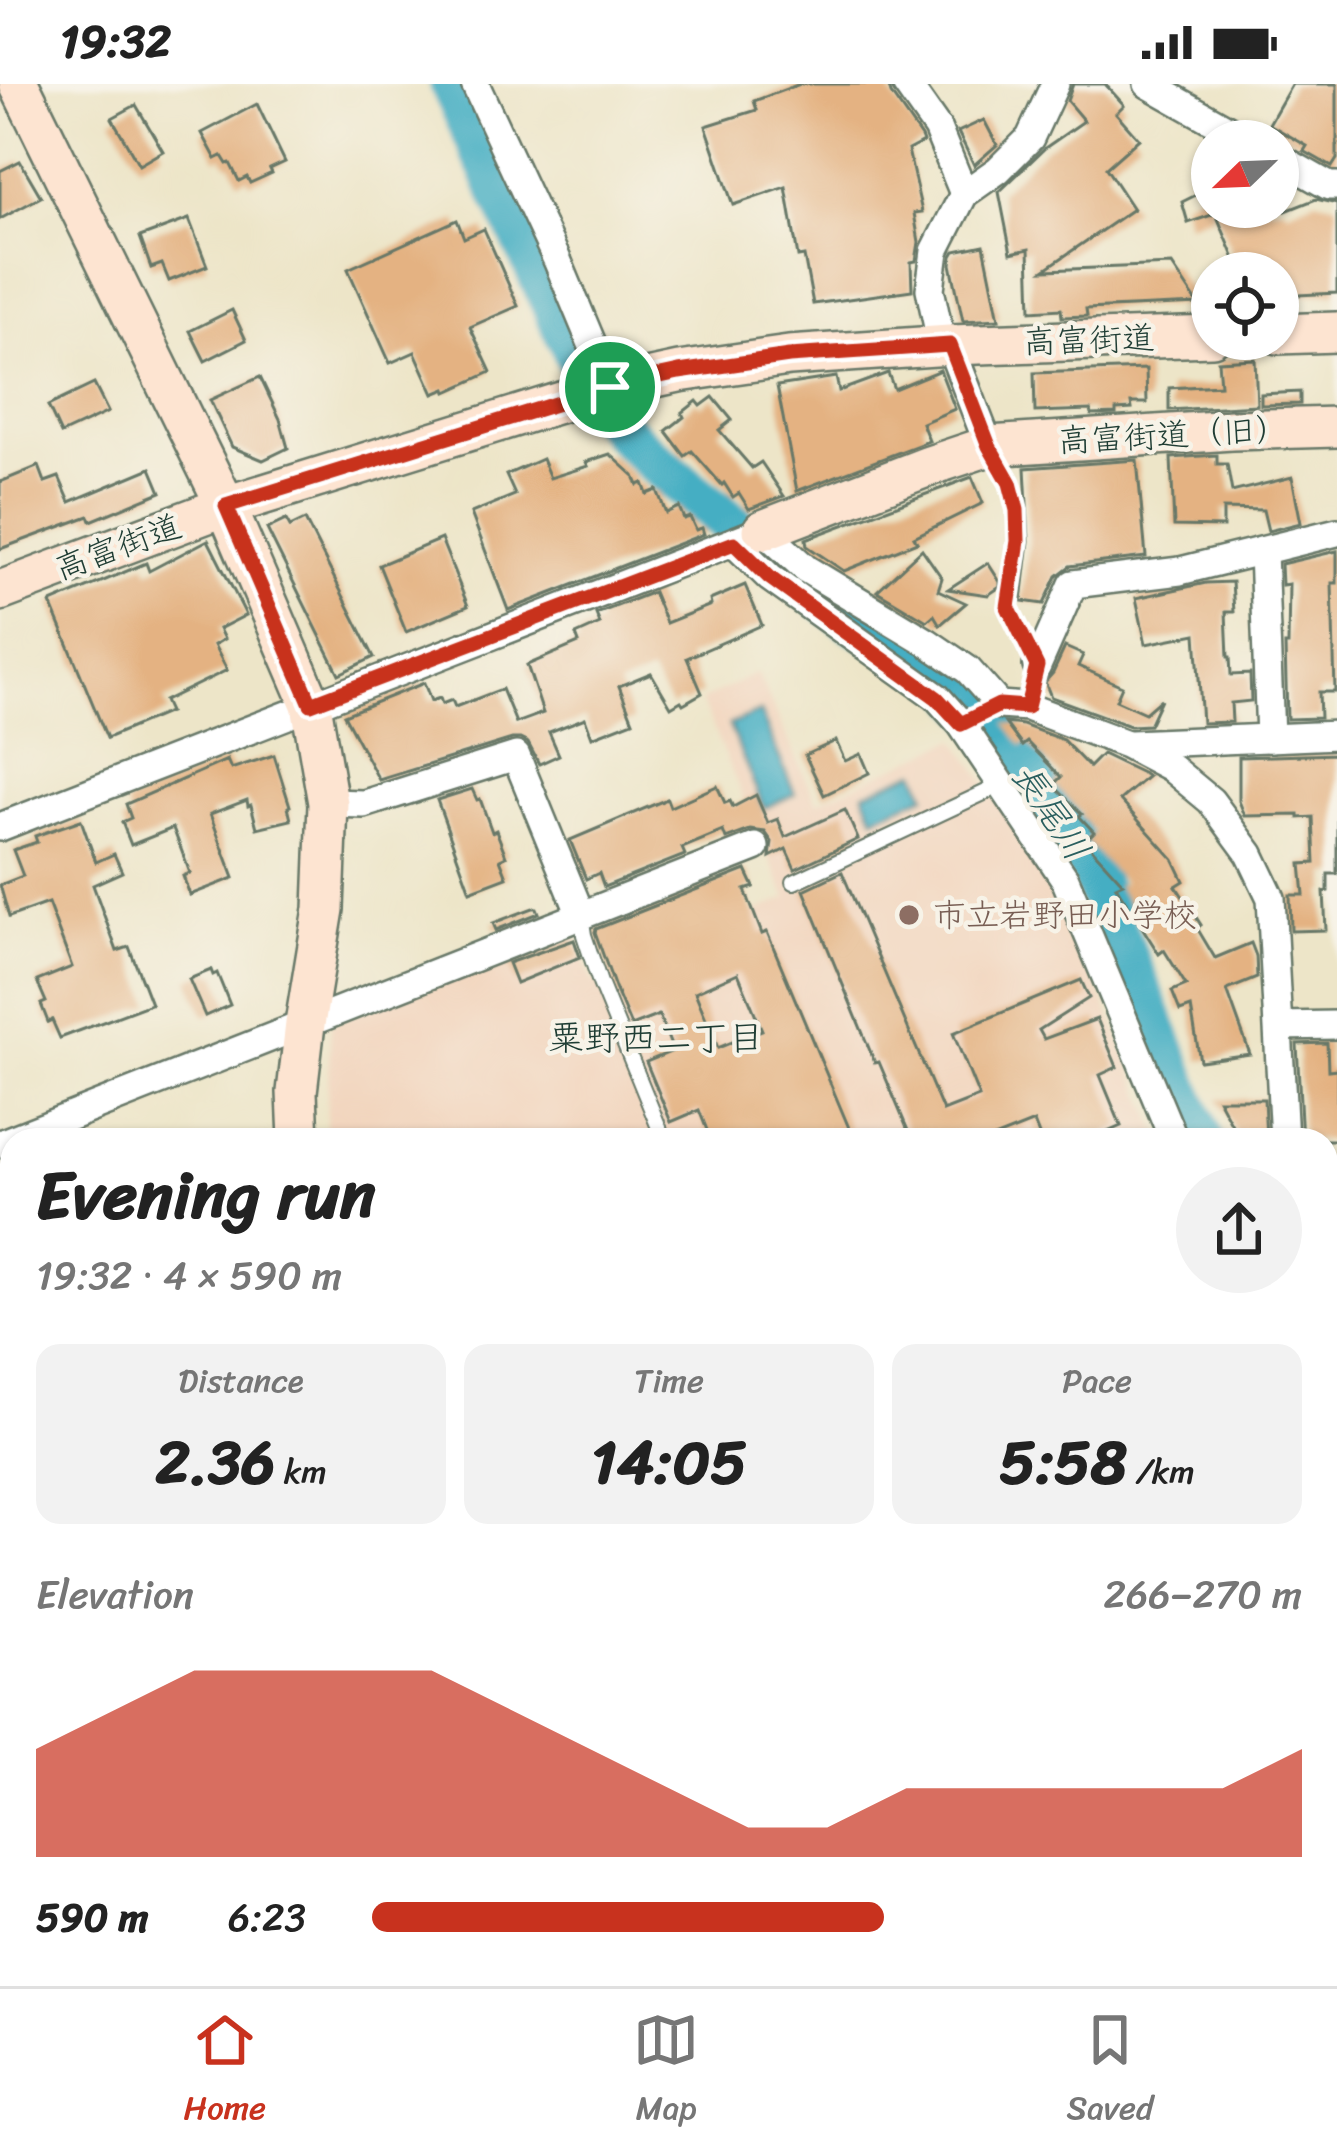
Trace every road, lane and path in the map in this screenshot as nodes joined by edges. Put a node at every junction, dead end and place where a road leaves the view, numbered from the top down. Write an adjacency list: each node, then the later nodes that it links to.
1 (19, 84): 17 (street)
2 (475, 84): 14 (street)
3 (906, 84): 9 (street)
4 (1054, 84): 9 (street)
5 (1148, 84): 6 (street)
6 (1212, 120)
7 (1299, 169): 8 (street)
8 (1337, 186)
9 (964, 194): 13 (street)
10 (1337, 332): 11 (street)
11 (1299, 333)
12 (1191, 337): 13 (street, 高富街道)
13 (946, 345): 14 (street, 高富街道); 16 (street)
14 (595, 393): 17 (street, 高富街道)
15 (1337, 427): 16 (street, 高富街道（旧）)
16 (989, 446): 19 (street, 高富街道（旧）); 23 (lane)
17 (226, 506): 21 (street, 高富街道); 24 (street)
18 (1337, 532): 20 (street)
19 (748, 537): 22 (street); 22 (street); 24 (street, 高富街道（旧）)
20 (1263, 552): 23 (street); 27 (street)
21 (0, 591)
22 (916, 658): 25 (street); 25 (street)
23 (1037, 666): 25 (lane)
24 (311, 704): 30 (street); 31 (street, 高富街道（旧）)
25 (990, 713): 28 (street); 29 (street)
26 (1337, 735): 27 (street)
27 (1270, 738): 28 (street)
28 (1126, 744): 37 (street)
29 (1004, 784): 33 (lane); 41 (street)
30 (328, 803): 34 (street); 35 (street)
31 (0, 827)
32 (755, 847): 34 (street)
33 (794, 882)
34 (581, 915): 35 (street); 40 (lane)
35 (304, 1024): 38 (street); 39 (street)
36 (1337, 1024): 37 (street)
37 (1279, 1026): 42 (street)
38 (41, 1128)
39 (298, 1128)
40 (659, 1128)
41 (1169, 1128)
42 (1283, 1128)

